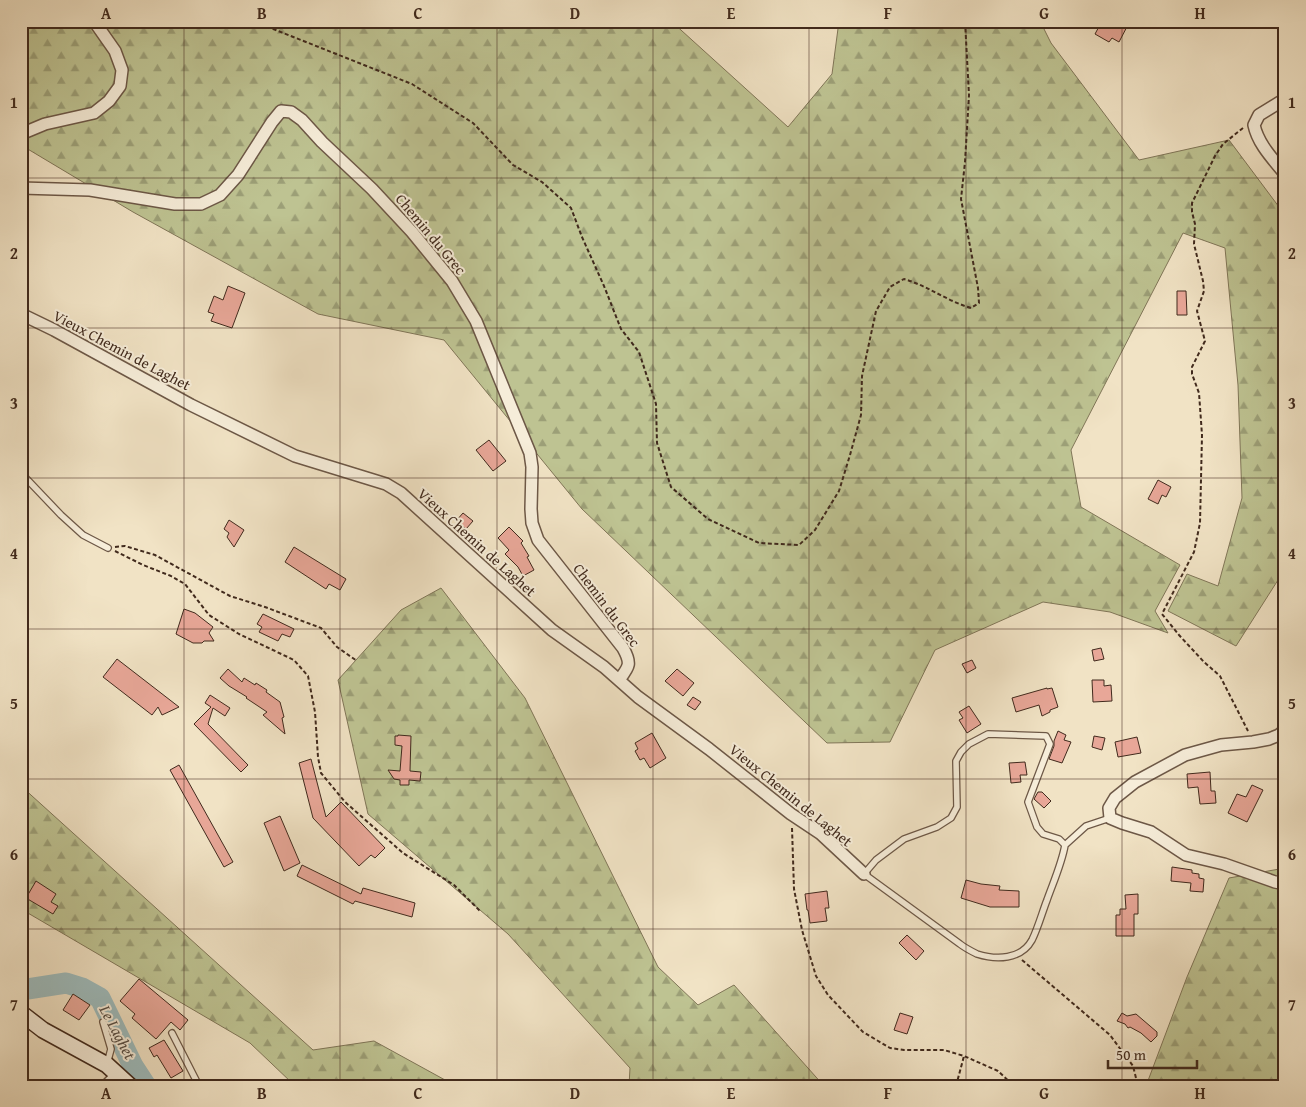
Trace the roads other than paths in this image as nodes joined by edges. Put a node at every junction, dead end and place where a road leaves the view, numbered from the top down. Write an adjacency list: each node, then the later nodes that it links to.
1 (94, 21): 5 (street)
2 (1282, 21): 3 (street)
3 (1285, 31)
4 (1285, 99): 6 (street)
5 (21, 134)
6 (1285, 174)
7 (21, 188): 11 (street, Chemin du Grec)
8 (21, 314): 11 (street, Vieux Chemin de Laghet)
9 (21, 473): 10 (lane)
10 (108, 548)
11 (619, 680): 15 (street, Vieux Chemin de Laghet)
12 (1285, 730): 13 (street)
13 (1110, 818): 14 (lane); 16 (street)
14 (1065, 845): 15 (lane, Vieux Chemin de Laghet); 15 (lane)
15 (864, 874)
16 (1285, 884)
17 (21, 1013): 20 (main road)
18 (103, 1022): 20 (lane)
19 (172, 1033): 23 (lane)
20 (112, 1070): 21 (street); 22 (main road)
21 (106, 1086)
22 (130, 1086)
23 (199, 1086)

